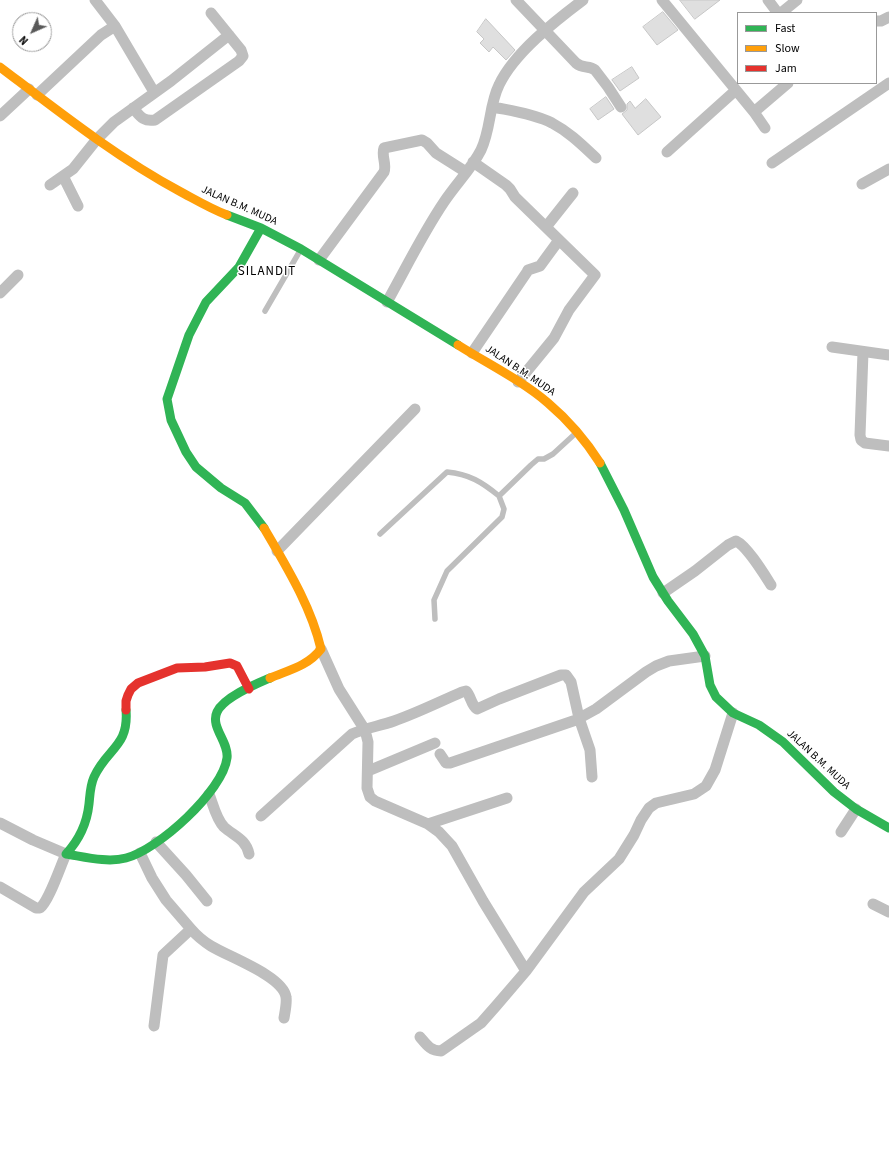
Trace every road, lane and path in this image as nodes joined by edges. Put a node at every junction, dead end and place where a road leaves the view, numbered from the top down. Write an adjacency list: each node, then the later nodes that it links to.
1 (95, 0): 12 (street)
2 (516, 0): 13 (street)
3 (584, 0): 13 (street)
4 (662, 0): 18 (street)
5 (768, 0): 7 (street)
6 (797, 0): 8 (street)
7 (777, 12)
8 (781, 12)
9 (211, 14): 14 (street)
10 (889, 17): 11 (street)
11 (877, 21)
12 (115, 26): 19 (street); 20 (street)
13 (545, 31): 21 (street); 22 (street)
14 (229, 35): 20 (street); 23 (street)
15 (0, 67): 19 (street, JALAN B.M. MUDA)
16 (889, 83): 31 (street)
17 (787, 84): 24 (street)
18 (736, 90): 24 (street); 28 (street)
19 (33, 92): 25 (street); 27 (street, JALAN B.M. MUDA)
20 (154, 92): 23 (street)
21 (621, 106)
22 (493, 107): 29 (street); 30 (street)
23 (132, 108): 27 (street)
24 (754, 112): 26 (street)
25 (0, 116)
26 (765, 128)
27 (97, 139): 34 (street); 40 (street, JALAN B.M. MUDA)
28 (667, 152)
29 (596, 158)
30 (473, 162): 33 (street); 39 (street)
31 (772, 164)
32 (889, 170): 35 (street)
33 (466, 172): 43 (street); 46 (street)
34 (63, 176): 36 (street); 38 (street)
35 (862, 184)
36 (50, 185)
37 (573, 193): 39 (street)
38 (78, 206)
39 (546, 226): 41 (street)
40 (261, 228): 42 (street, JALAN B.M. MUDA); 58 (street)
41 (559, 240): 50 (street); 52 (street)
42 (301, 249): 43 (street, JALAN B.M. MUDA); 47 (lane)
43 (320, 260): 46 (street, JALAN B.M. MUDA)
44 (18, 275): 45 (street)
45 (0, 293)
46 (387, 302): 50 (street, JALAN B.M. MUDA)
47 (265, 311)
48 (832, 347): 49 (street)
49 (864, 352): 51 (street); 55 (street)
50 (472, 353): 52 (street, JALAN B.M. MUDA)
51 (889, 355)
52 (518, 382): 54 (street, JALAN B.M. MUDA)
53 (415, 409): 58 (street)
54 (577, 432): 56 (lane); 60 (street, JALAN B.M. MUDA)
55 (889, 446)
56 (499, 496): 57 (lane); 61 (lane)
57 (380, 534)
58 (277, 551): 62 (street)
59 (771, 585): 60 (street)
60 (663, 593): 63 (street, JALAN B.M. MUDA)
61 (435, 619)
62 (321, 649): 64 (street); 67 (street)
63 (705, 656): 65 (street, JALAN B.M. MUDA); 66 (street)
64 (249, 689): 72 (street); 82 (street)
65 (733, 713): 74 (street, JALAN B.M. MUDA); 89 (street)
66 (579, 718): 67 (street); 69 (street); 71 (street)
67 (364, 730): 70 (street); 75 (street)
68 (435, 743): 70 (street)
69 (440, 754)
70 (368, 771): 77 (street)
71 (592, 777)
72 (209, 794): 80 (street); 83 (street)
73 (507, 798): 77 (street)
74 (856, 809): 78 (street, JALAN B.M. MUDA); 79 (street)
75 (261, 816)
76 (0, 823): 82 (street)
77 (428, 824): 89 (street)
78 (889, 827)
79 (841, 832)
80 (156, 842): 81 (street); 85 (street)
81 (140, 853): 82 (street); 88 (street)
82 (66, 854): 84 (street)
83 (249, 854)
84 (0, 887)
85 (207, 901)
86 (873, 904): 87 (street)
87 (889, 912)
88 (190, 928): 90 (street); 91 (street)
89 (526, 971): 92 (street)
90 (284, 1018)
91 (154, 1026)
92 (420, 1037)

